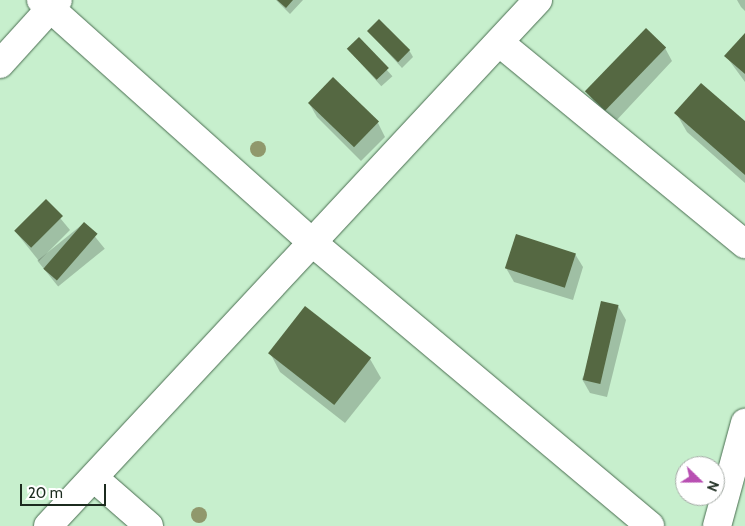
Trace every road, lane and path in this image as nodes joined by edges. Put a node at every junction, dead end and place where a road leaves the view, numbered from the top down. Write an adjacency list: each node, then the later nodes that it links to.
1 (538, 0): 3 (street)
2 (49, 3): 4 (street); 5 (street)
3 (500, 43): 5 (street); 6 (street)
4 (0, 64)
5 (313, 243): 8 (street); 11 (street)
6 (745, 244)
7 (745, 423): 12 (street)
8 (94, 478): 9 (street); 10 (street)
9 (48, 526)
10 (149, 526)
11 (650, 526)
12 (717, 526)

